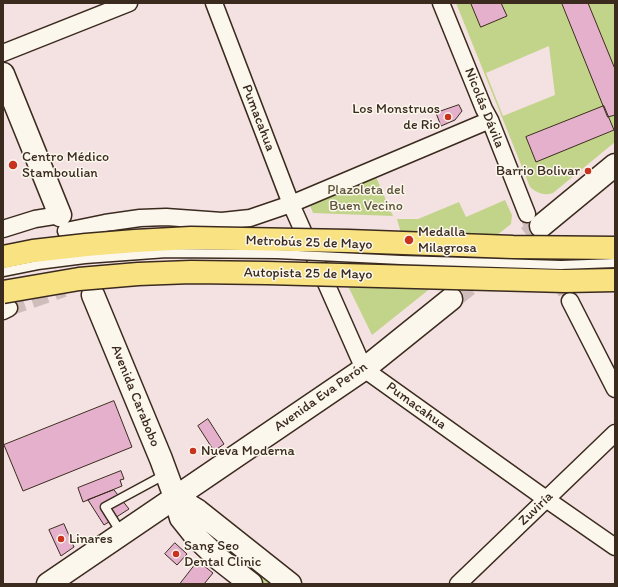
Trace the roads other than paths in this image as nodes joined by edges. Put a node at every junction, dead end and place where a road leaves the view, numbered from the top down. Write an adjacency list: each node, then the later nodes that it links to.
1 (129, 3): 4 (street)
2 (214, 3): 8 (street, Pumacahua)
3 (442, 3): 6 (street, Nicolás Dávila)
4 (3, 52)
5 (3, 74): 10 (main road)
6 (490, 120): 8 (street); 9 (street, Nicolás Dávila)
7 (615, 165): 9 (main road)
8 (291, 204): 10 (street); 21 (street, Pumacahua)
9 (534, 220)
10 (63, 223): 11 (street)
11 (3, 229)
12 (615, 248): 13 (highway, bridge)
13 (3, 257)
14 (615, 263): 15 (lane, Metrobús 25 de Mayo, bridge)
15 (3, 272)
16 (615, 280): 20 (highway, Autopista 25 de Mayo, bridge)
17 (94, 295): 24 (main road, Avenida Carabobo)
18 (451, 299): 21 (main road, Avenida Eva Perón)
19 (570, 301): 22 (street)
20 (5, 304)
21 (364, 369): 25 (main road, Avenida Eva Perón); 26 (street, Pumacahua)
22 (615, 389)
23 (615, 433): 26 (street, Zuviría)
24 (166, 474): 25 (main road, Avenida Carabobo); 27 (lane)
25 (175, 497): 27 (main road, Avenida Eva Perón); 30 (main road, Avenida Carabobo); 31 (main road)
26 (546, 499): 28 (street, Pumacahua); 32 (street, Zuviría)
27 (122, 534): 29 (main road, Avenida Eva Perón)
28 (615, 547)
29 (48, 584)
30 (251, 584)
31 (290, 584)
32 (458, 584)

